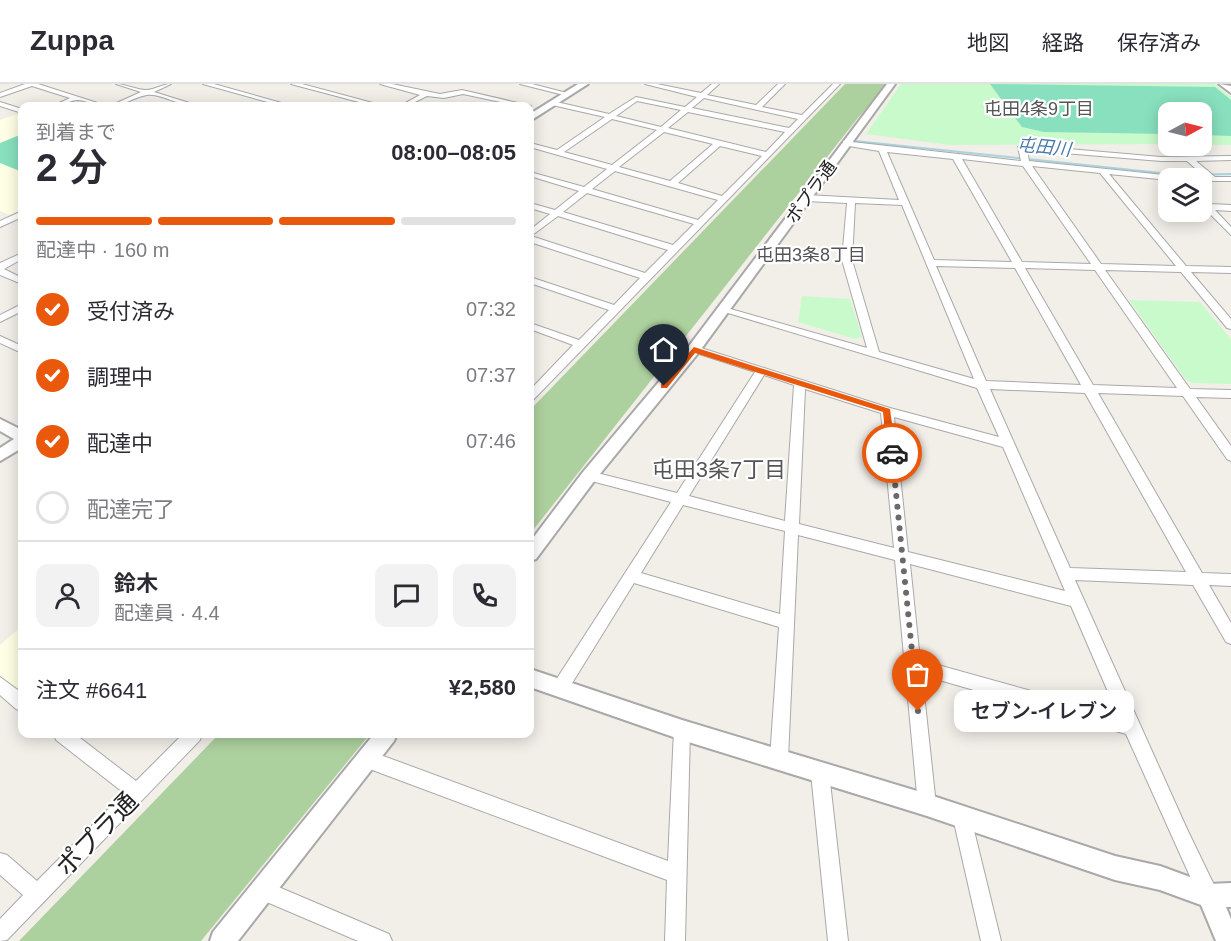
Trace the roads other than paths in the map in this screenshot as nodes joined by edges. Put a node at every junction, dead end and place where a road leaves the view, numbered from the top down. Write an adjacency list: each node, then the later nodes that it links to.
1 (31, 84): 20 (street); 22 (street)
2 (118, 84): 16 (street)
3 (168, 84): 16 (street)
4 (206, 84): 23 (street)
5 (383, 84): 18 (street)
6 (523, 84): 19 (street)
7 (584, 84): 19 (street)
8 (652, 84): 21 (street)
9 (716, 84): 21 (street)
10 (782, 84): 35 (street)
11 (837, 84): 43 (street)
12 (891, 84): 47 (street, ポプラ通)
13 (1223, 84): 15 (street)
14 (298, 86): 29 (street)
15 (1231, 90)
16 (147, 92): 26 (street); 27 (street)
17 (285, 93): 23 (street)
18 (426, 94): 30 (street); 31 (street)
19 (568, 94): 32 (street)
20 (0, 95)
21 (701, 96): 35 (street); 37 (street)
22 (77, 99): 24 (street); 25 (street)
23 (268, 101): 28 (street)
24 (68, 102)
25 (88, 102)
26 (123, 102)
27 (181, 102)
28 (272, 102)
29 (364, 102)
30 (411, 102)
31 (506, 102)
32 (555, 103): 38 (street); 42 (street)
33 (0, 104): 36 (street)
34 (534, 108): 38 (street)
35 (756, 108): 43 (street)
36 (18, 109)
37 (687, 109): 42 (street); 44 (street); 45 (street)
38 (543, 110): 41 (street)
39 (18, 111): 40 (street)
40 (9, 113)
41 (534, 116)
42 (611, 116): 44 (street); 50 (street)
43 (804, 118): 45 (street)
44 (663, 129): 46 (street); 56 (street)
45 (791, 131): 51 (street)
46 (718, 143): 51 (street); 63 (street)
47 (846, 143): 49 (street); 65 (street, ポプラ通)
48 (534, 146): 50 (street)
49 (882, 149): 52 (street); 68 (street)
50 (558, 153): 56 (street)
51 (768, 155): 66 (street)
52 (956, 156): 55 (street); 83 (street)
53 (1188, 158): 54 (street); 55 (street); 57 (street)
54 (1231, 158)
55 (1025, 160): 58 (street); 84 (street)
56 (613, 168): 63 (street); 64 (street)
57 (1196, 168)
58 (1102, 171): 60 (street); 86 (street)
59 (534, 175): 64 (street)
60 (1158, 177)
61 (1212, 178): 62 (street)
62 (1231, 179)
63 (672, 184): 66 (street)
64 (586, 190): 72 (street); 76 (street)
65 (806, 198): 67 (street); 93 (street, ポプラ通)
66 (724, 199): 76 (street)
67 (850, 202): 68 (street); 101 (street)
68 (905, 203): 82 (street)
69 (534, 206): 72 (street)
70 (1212, 206): 71 (street)
71 (1231, 208)
72 (556, 213): 77 (street); 80 (street)
73 (1212, 213): 78 (street)
74 (18, 216): 75 (street)
75 (1, 223)
76 (700, 223): 80 (street)
77 (534, 231)
78 (1231, 232)
79 (534, 240): 88 (street)
80 (675, 249): 88 (street)
81 (18, 258): 85 (street)
82 (930, 263): 83 (street); 105 (street)
83 (1018, 265): 84 (street); 106 (street)
84 (1099, 267): 86 (street); 107 (street)
85 (0, 269): 89 (street)
86 (1184, 269): 87 (street); 95 (street)
87 (1231, 270)
88 (647, 277): 92 (street)
89 (18, 280)
90 (534, 280): 92 (street)
91 (18, 309): 94 (street)
92 (616, 309): 98 (street)
93 (723, 310): 100 (street, ポプラ通); 101 (street)
94 (0, 319)
95 (1231, 326)
96 (534, 327): 98 (street)
97 (0, 339): 99 (street)
98 (580, 344): 104 (street)
99 (18, 348)
100 (694, 350): 102 (street); 116 (street, ポプラ通)
101 (874, 352): 105 (street)
102 (762, 370): 103 (street); 117 (street)
103 (800, 382): 109 (street); 118 (street)
104 (535, 383)
105 (982, 385): 106 (street); 113 (street)
106 (1088, 390): 107 (street); 123 (street)
107 (1187, 393): 108 (street); 115 (street)
108 (1231, 394)
109 (887, 411): 113 (street); 120 (street)
110 (0, 424): 111 (street)
111 (18, 435)
112 (18, 441): 114 (street)
113 (1008, 444): 121 (street)
114 (0, 455)
115 (1231, 456)
116 (590, 476): 117 (street); 119 (street, ポプラ通)
117 (679, 499): 118 (street); 122 (street)
118 (790, 528): 120 (street); 126 (street)
119 (534, 549)
120 (903, 558): 125 (street); 128 (street)
121 (1067, 574): 123 (street); 125 (street)
122 (630, 576): 126 (street); 131 (street)
123 (1198, 579): 124 (street); 127 (street)
124 (1231, 580)
125 (1078, 602): 133 (street)
126 (787, 623): 139 (street)
127 (1231, 637)
128 (913, 665): 133 (street); 142 (street)
129 (534, 679): 131 (street)
130 (0, 685): 132 (street)
131 (560, 688): 134 (street)
132 (18, 699)
133 (1132, 727): 148 (street)
134 (682, 730): 139 (street); 145 (street)
135 (67, 738): 141 (street)
136 (190, 738): 141 (street, ポプラ通)
137 (384, 738): 138 (street)
138 (367, 759): 145 (street); 146 (street)
139 (779, 759): 140 (street)
140 (820, 773): 142 (street); 153 (street)
141 (138, 793): 147 (street, ポプラ通)
142 (927, 806): 143 (street)
143 (962, 818): 148 (street); 154 (street)
144 (0, 862): 147 (street)
145 (677, 874): 152 (street)
146 (262, 890): 150 (street); 151 (street)
147 (38, 895): 149 (street, ポプラ通)
148 (1220, 896): 155 (street)
149 (0, 933)
150 (222, 941)
151 (382, 941)
152 (675, 941)
153 (838, 941)
154 (991, 941)
155 (1228, 941)

